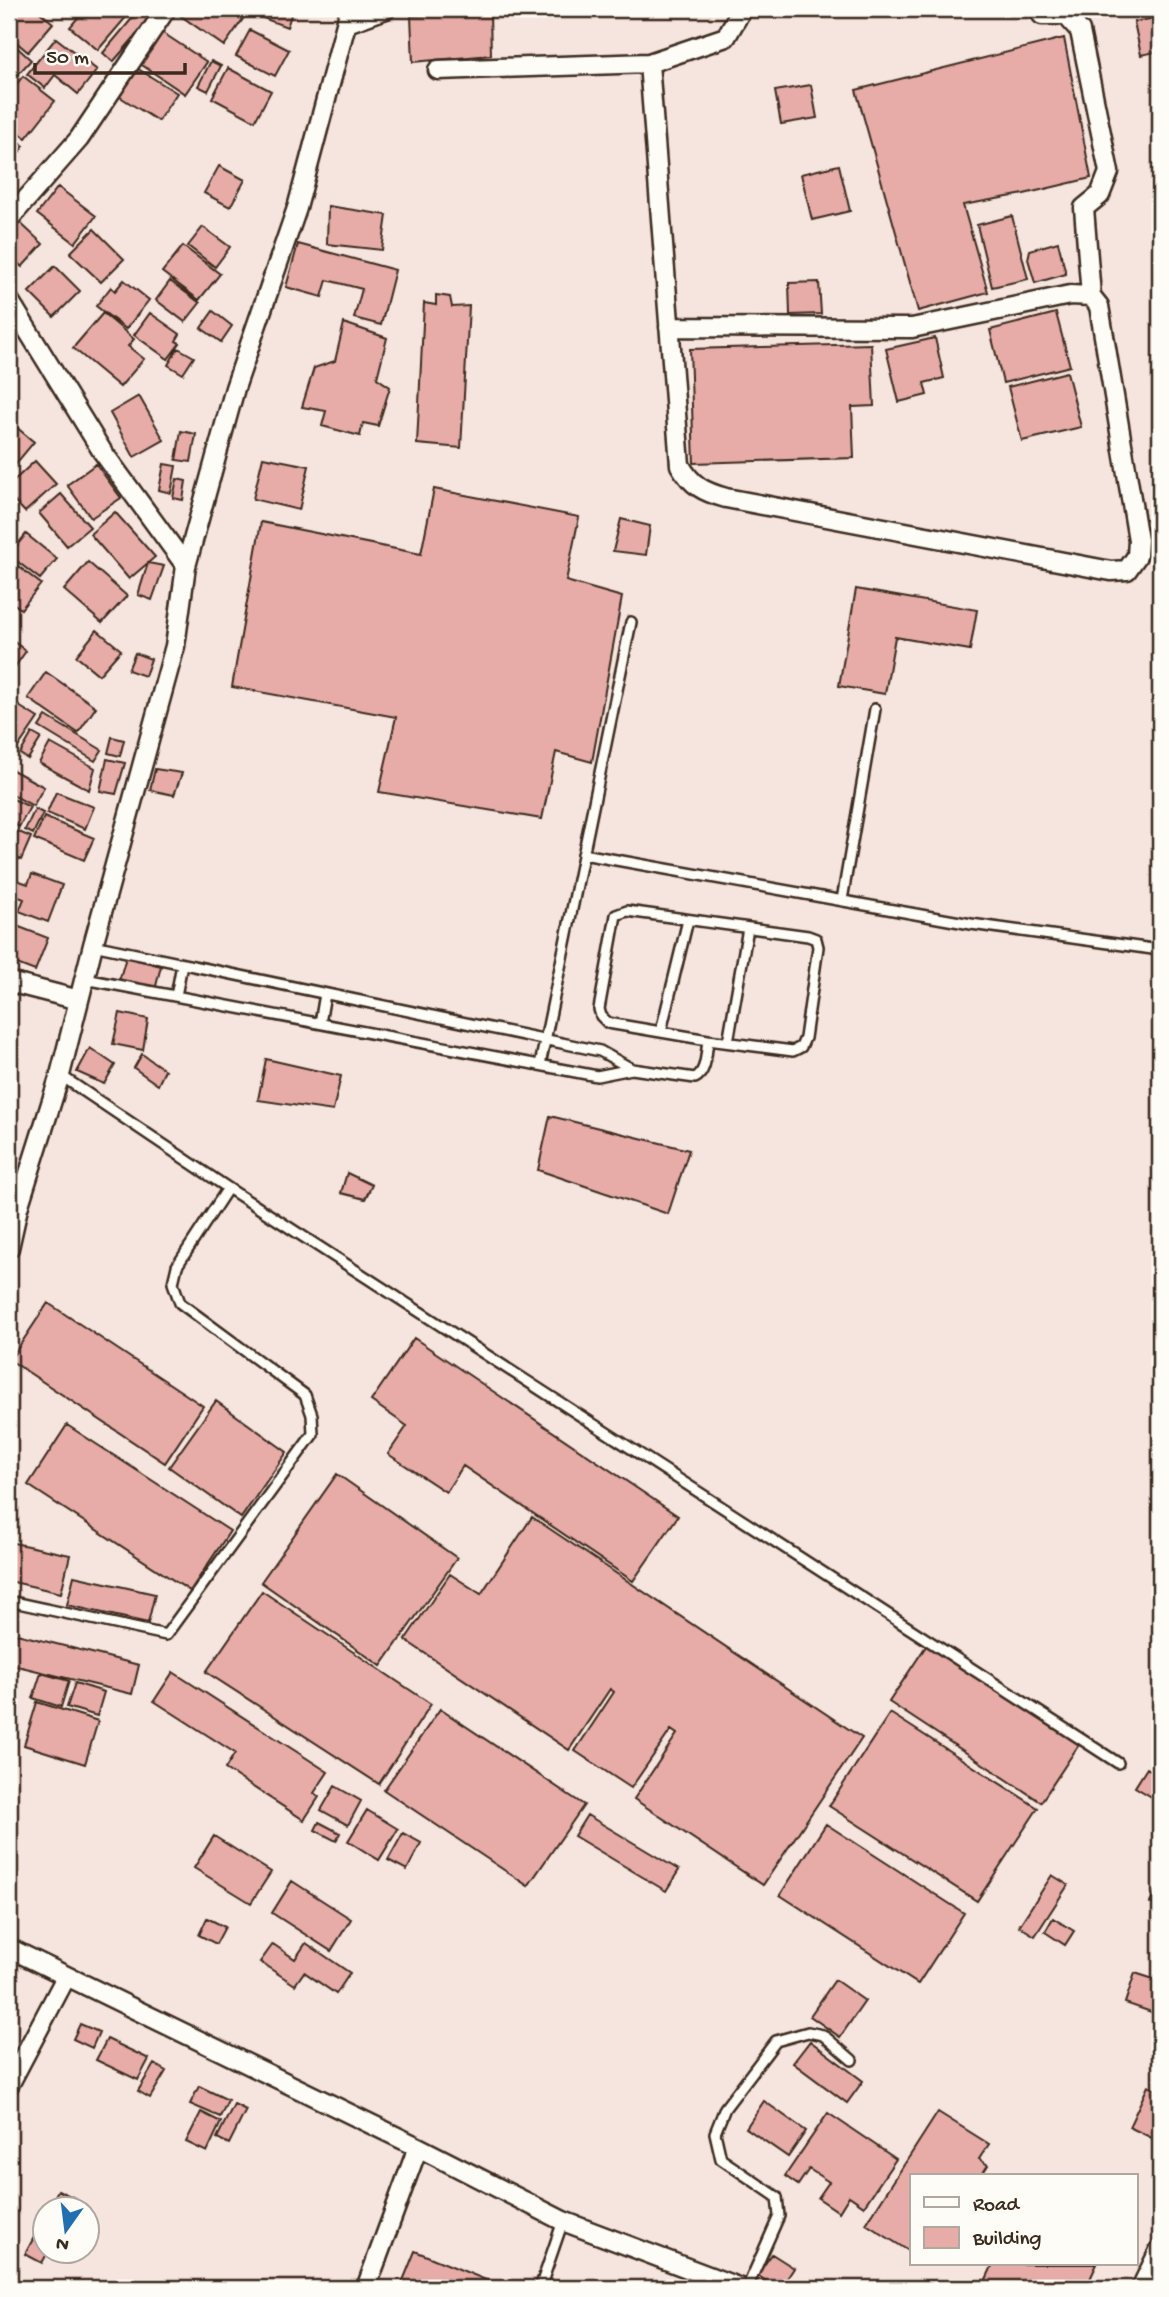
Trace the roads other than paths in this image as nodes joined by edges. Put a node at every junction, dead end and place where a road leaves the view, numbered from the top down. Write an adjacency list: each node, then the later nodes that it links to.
1 (166, 9): 8 (street)
2 (386, 9): 5 (street)
3 (742, 9): 6 (street)
4 (1040, 9): 9 (street)
5 (348, 16): 12 (street)
6 (649, 63): 7 (street); 11 (street)
7 (438, 70)
8 (9, 219)
9 (1091, 296): 11 (street); 11 (street)
10 (9, 300): 12 (street)
11 (670, 327)
12 (186, 566): 19 (street)
13 (631, 622): 15 (lane)
14 (875, 709): 16 (lane)
15 (583, 854): 16 (lane); 29 (lane)
16 (842, 900): 20 (lane)
17 (688, 920): 18 (lane); 28 (lane); 28 (lane)
18 (748, 928): 31 (lane); 31 (lane)
19 (93, 945): 21 (lane); 22 (street)
20 (1160, 950)
21 (182, 964): 24 (lane); 25 (lane)
22 (85, 979): 25 (lane); 26 (street)
23 (9, 982): 26 (street)
24 (325, 993): 27 (lane); 29 (lane)
25 (176, 996): 27 (lane)
26 (79, 1000): 34 (street)
27 (320, 1023): 32 (lane)
28 (661, 1031): 30 (lane)
29 (545, 1039): 32 (lane); 33 (lane)
30 (708, 1040): 31 (lane); 33 (lane)
31 (728, 1042)
32 (540, 1065): 33 (lane)
33 (632, 1069)
34 (60, 1075): 35 (lane); 36 (street)
35 (228, 1188): 37 (lane); 38 (lane)
36 (9, 1248)
37 (9, 1601)
38 (1118, 1763)
39 (9, 1948): 40 (street)
40 (66, 1977): 42 (street); 43 (street)
41 (852, 2060): 49 (lane)
42 (9, 2085)
43 (418, 2147): 44 (street); 46 (street)
44 (563, 2221): 47 (lane); 48 (street)
45 (1160, 2249): 50 (street)
46 (366, 2288)
47 (540, 2288)
48 (740, 2288)
49 (747, 2288)
50 (1141, 2288)

